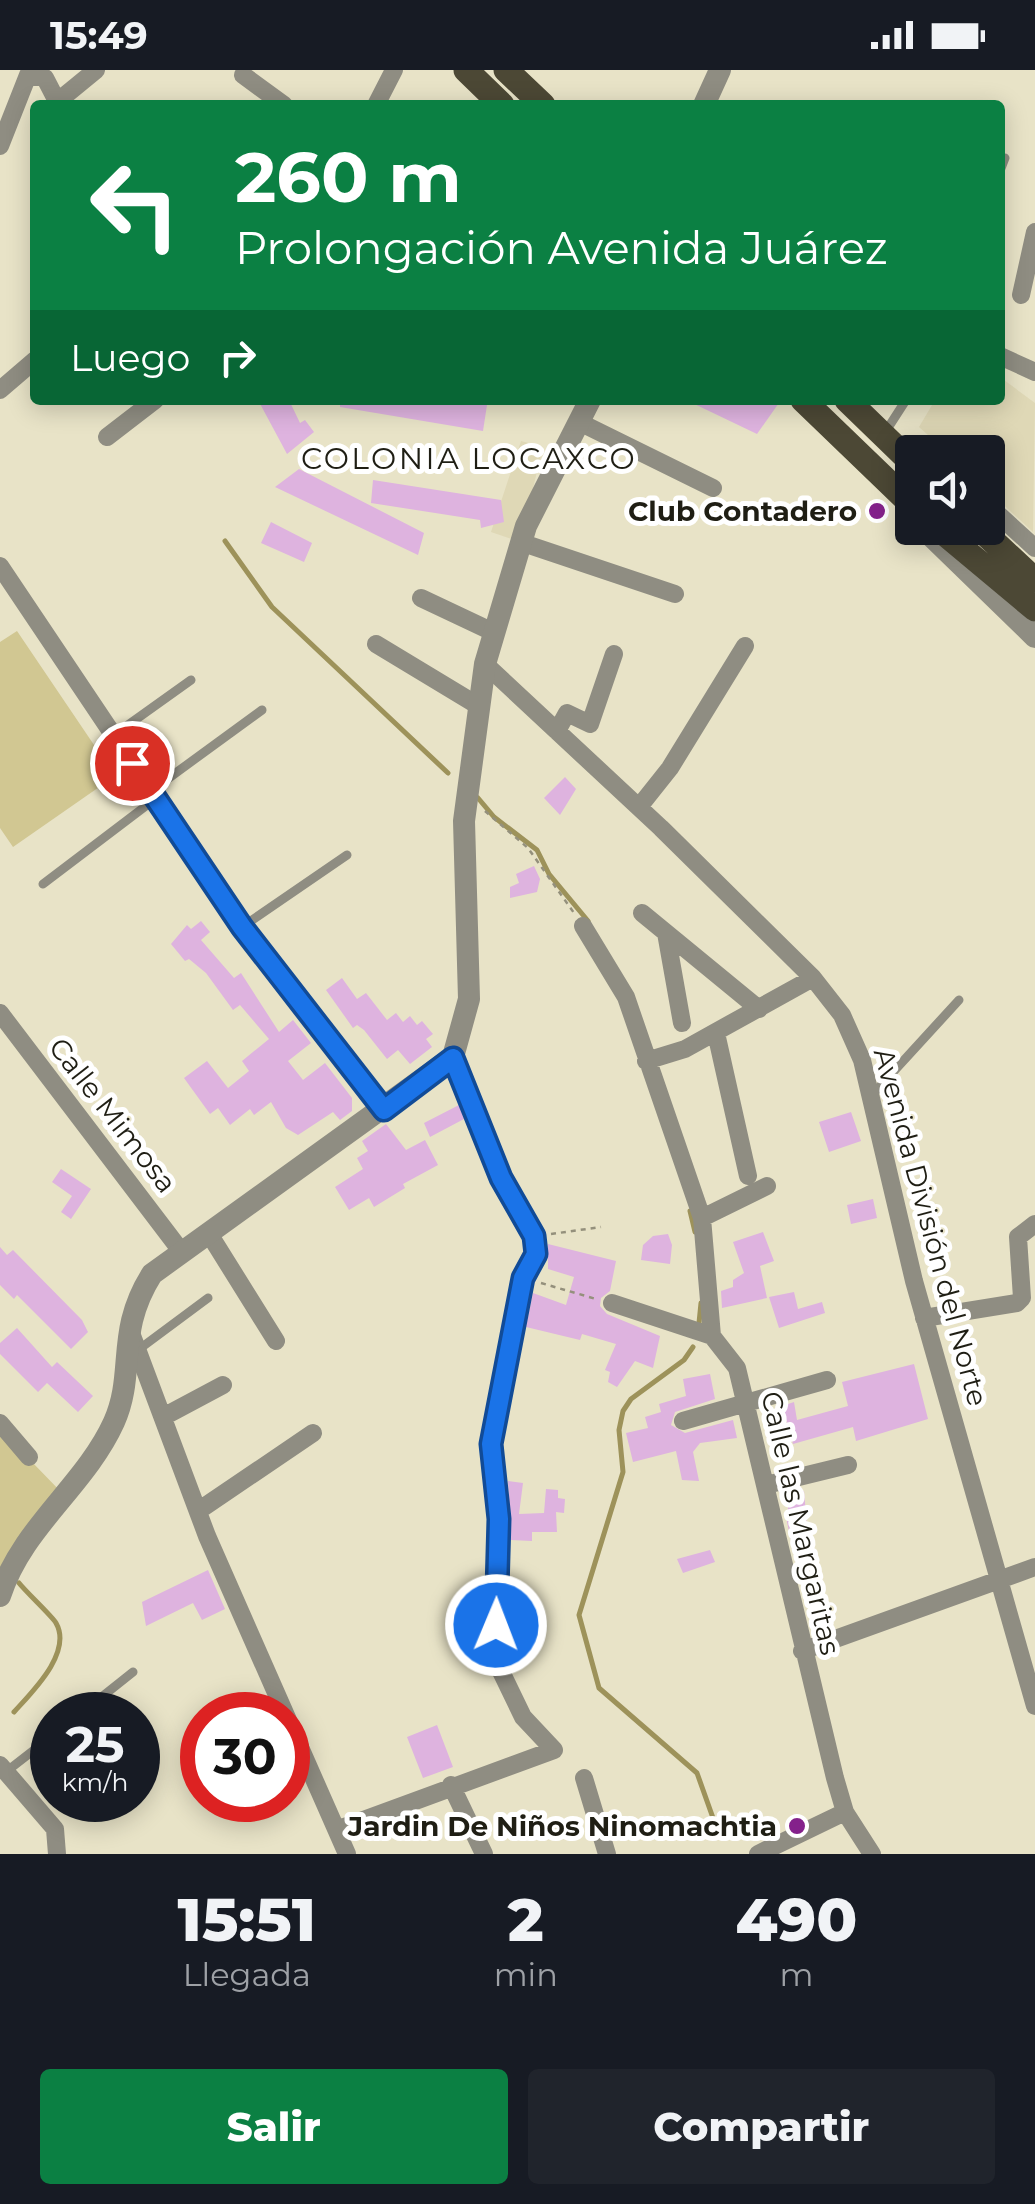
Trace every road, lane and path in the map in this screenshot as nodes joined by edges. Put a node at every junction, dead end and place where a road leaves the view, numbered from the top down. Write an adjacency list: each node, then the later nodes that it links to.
1 (96, 70): 8 (street)
2 (394, 70): 10 (street)
3 (466, 70): 11 (main road)
4 (506, 70): 12 (main road)
5 (720, 70): 13 (street)
6 (243, 75): 9 (street)
7 (56, 100): 14 (street)
8 (61, 100)
9 (277, 100)
10 (379, 100)
11 (497, 100)
12 (538, 100)
13 (706, 100)
14 (0, 146)
15 (1035, 232): 16 (street)
16 (1022, 295)
17 (1005, 358): 19 (street)
18 (30, 364): 20 (street)
19 (1035, 372)
20 (0, 390)
21 (148, 405): 28 (street)
22 (588, 405): 26 (street)
23 (808, 405): 30 (main road)
24 (852, 405): 27 (main road)
25 (903, 405): 27 (lane)
26 (579, 422): 31 (street); 35 (street)
27 (883, 435): 29 (main road)
28 (107, 437)
29 (895, 446)
30 (885, 481): 32 (main road); 33 (street)
31 (713, 488)
32 (895, 490)
33 (895, 493)
34 (1005, 521): 39 (street)
35 (526, 545): 42 (street); 45 (street)
36 (940, 545): 46 (street)
37 (958, 545): 44 (main road)
38 (997, 545): 41 (main road)
39 (1035, 548)
40 (0, 566): 55 (street)
41 (1035, 580)
42 (676, 594)
43 (421, 598): 45 (street)
44 (1035, 609)
45 (492, 632): 50 (street)
46 (1035, 637)
47 (376, 644): 52 (street)
48 (745, 646): 57 (street)
49 (614, 654): 54 (street)
50 (485, 664): 52 (street); 54 (street, Avenida División del Norte)
51 (191, 680): 55 (lane)
52 (478, 705): 71 (street)
53 (262, 710): 56 (lane)
54 (557, 731): 57 (street, Avenida División del Norte)
55 (114, 735): 56 (street)
56 (153, 796): 60 (lane); 63 (street)
57 (639, 807): 65 (street, Avenida División del Norte)
58 (492, 822): 62 (path)
59 (347, 855): 63 (lane)
60 (43, 884)
61 (642, 913): 64 (street)
62 (583, 926): 72 (street, Calle las Margaritas)
63 (242, 927): 74 (street)
64 (666, 933): 67 (street); 69 (street)
65 (813, 978): 67 (street); 73 (street, Avenida División del Norte)
66 (959, 1000): 73 (lane)
67 (759, 1009): 70 (street)
68 (0, 1013): 82 (street, Calle Mimosa)
69 (682, 1023)
70 (716, 1033): 72 (street); 75 (street)
71 (453, 1058): 74 (street); 81 (street)
72 (646, 1061): 77 (street, Calle las Margaritas)
73 (870, 1096): 86 (street, Avenida División del Norte)
74 (384, 1110): 80 (street)
75 (748, 1176)
76 (767, 1186): 77 (street)
77 (702, 1218): 88 (street, Calle las Margaritas)
78 (1035, 1224): 86 (street)
79 (601, 1226): 81 (path)
80 (208, 1232): 82 (street); 89 (street)
81 (534, 1236): 83 (street)
82 (180, 1251): 87 (street)
83 (523, 1278): 85 (path); 112 (street)
84 (208, 1298): 90 (lane)
85 (612, 1303): 88 (street)
86 (924, 1318): 103 (street, Avenida División del Norte)
87 (128, 1322): 90 (street); 104 (street)
88 (712, 1336): 93 (street, Calle las Margaritas)
89 (276, 1341)
90 (136, 1351): 94 (street)
91 (827, 1380): 93 (street)
92 (223, 1385): 94 (street)
93 (748, 1402): 95 (street); 100 (street, Calle las Margaritas)
94 (163, 1417): 101 (street)
95 (683, 1421)
96 (0, 1423): 98 (street)
97 (314, 1432): 101 (street)
98 (29, 1457)
99 (848, 1465): 100 (street)
100 (766, 1485): 105 (street, Calle las Margaritas)
101 (198, 1511): 114 (street)
102 (1035, 1567): 103 (street)
103 (1000, 1579): 105 (street); 108 (street, Avenida División del Norte)
104 (2, 1584)
105 (802, 1651): 113 (street, Calle las Margaritas)
106 (133, 1672): 107 (lane)
107 (108, 1692)
108 (1035, 1706)
109 (30, 1751): 110 (lane)
110 (4, 1768): 115 (street)
111 (584, 1778): 118 (street)
112 (451, 1785): 114 (street); 117 (street)
113 (845, 1812): 119 (street); 120 (street, Calle las Margaritas)
114 (339, 1829): 116 (street)
115 (57, 1854)
116 (347, 1854)
117 (484, 1854)
118 (607, 1854)
119 (758, 1854)
120 (872, 1854)

